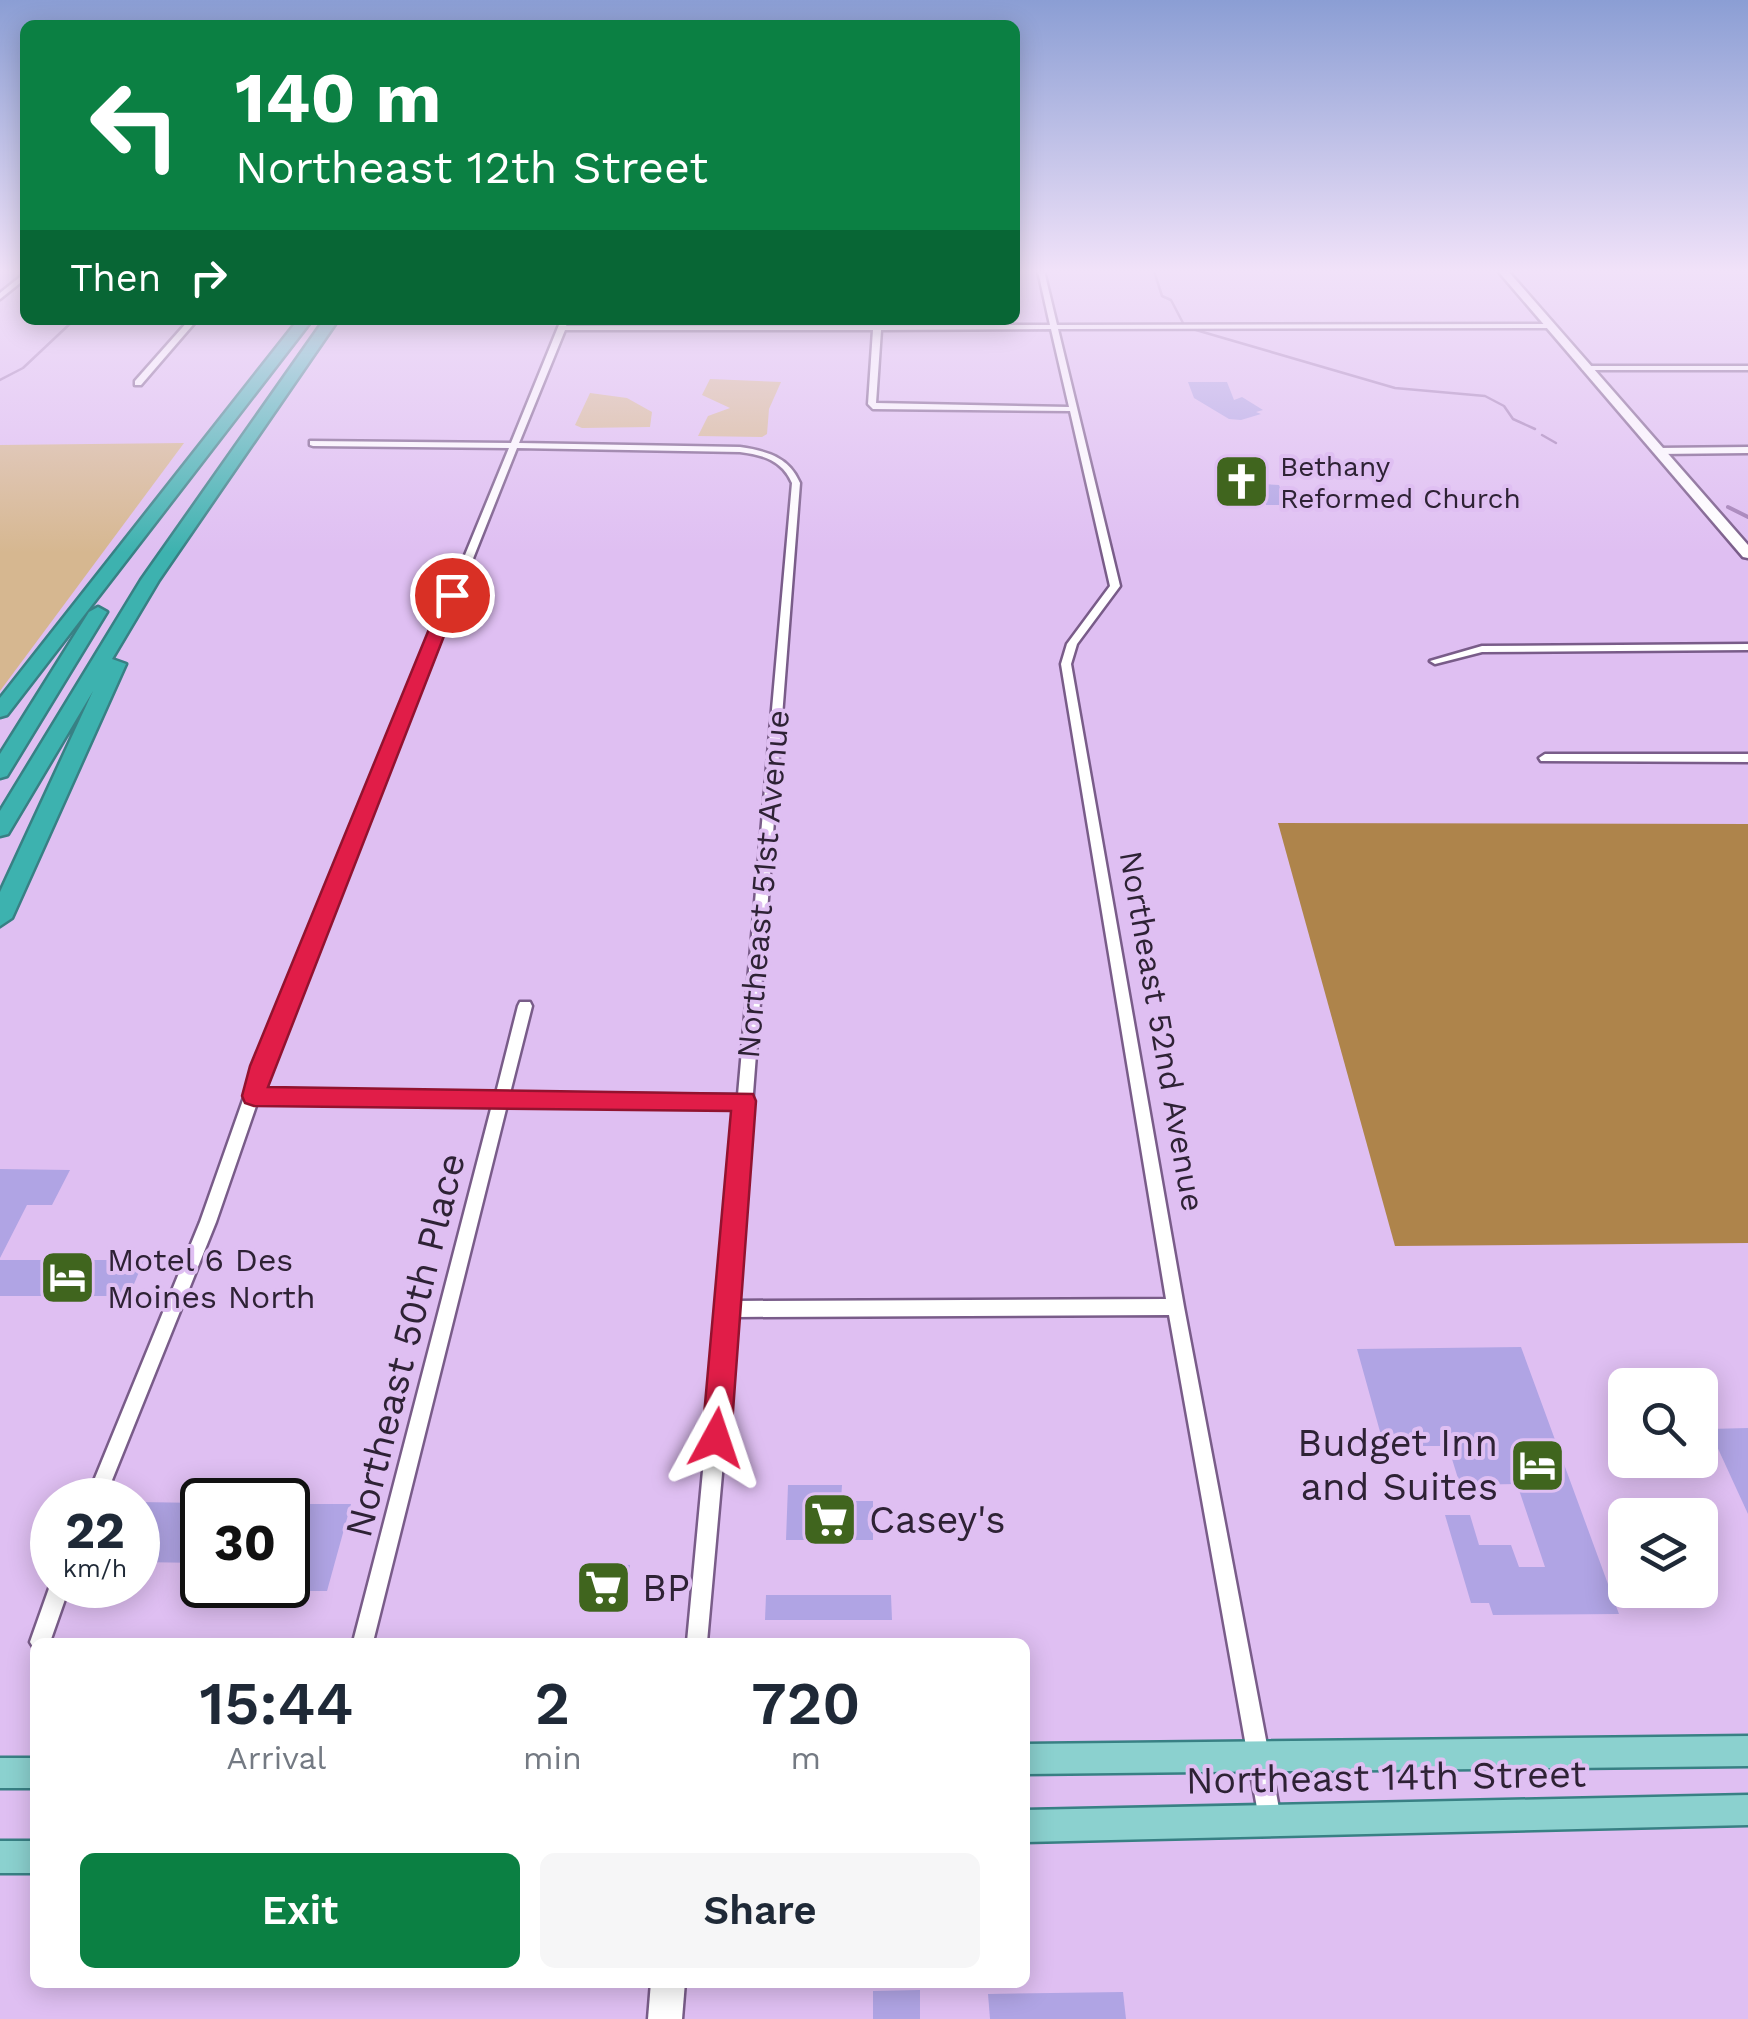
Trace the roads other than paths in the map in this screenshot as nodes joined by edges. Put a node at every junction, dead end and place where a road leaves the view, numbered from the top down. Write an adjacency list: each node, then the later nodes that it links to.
1 (154, 365): 12 (street)
2 (267, 365): 14 (highway)
3 (270, 365): 14 (highway)
4 (300, 365): 13 (highway)
5 (304, 365): 13 (highway)
6 (546, 365): 16 (street)
7 (874, 365): 15 (street)
8 (1063, 365): 15 (street, Northeast 52nd Avenue)
9 (1584, 365): 10 (main road)
10 (1586, 368): 11 (street); 19 (main road)
11 (1748, 368)
12 (138, 384)
13 (284, 389): 20 (highway)
14 (251, 390): 21 (highway)
15 (1072, 409): 35 (street, Northeast 52nd Avenue)
16 (513, 442): 17 (street); 32 (street); 34 (street, Northeast 51st Avenue)
17 (312, 443)
18 (1748, 450): 19 (street)
19 (1658, 451): 22 (main road)
20 (204, 504): 29 (highway); 30 (highway)
21 (164, 506): 25 (highway); 28 (highway)
22 (1748, 554)
23 (1748, 647): 24 (street)
24 (1435, 660)
25 (0, 711)
26 (1545, 758): 27 (street)
27 (1748, 758)
28 (0, 771)
29 (0, 829)
30 (0, 918)
31 (525, 1006): 33 (street, Northeast 50th Place)
32 (254, 1096): 33 (street); 37 (street)
33 (500, 1101): 34 (street); 40 (street, Northeast 50th Place)
34 (744, 1101): 36 (street, Northeast 51st Avenue)
35 (1176, 1307): 36 (street); 43 (street, Northeast 52nd Avenue)
36 (728, 1309): 41 (street, Northeast 51st Avenue)
37 (104, 1478)
38 (50, 1608): 39 (street)
39 (41, 1638)
40 (363, 1638)
41 (697, 1638)
42 (1748, 1752): 43 (main road, Northeast 14th Street)
43 (1257, 1753): 44 (main road, Northeast 14th Street); 48 (street, Northeast 52nd Avenue)
44 (1030, 1759)
45 (0, 1773): 46 (main road)
46 (30, 1773)
47 (1748, 1810): 48 (main road, Northeast 14th Street)
48 (1270, 1818): 49 (main road, Northeast 14th Street)
49 (1030, 1826)
50 (0, 1857): 51 (main road)
51 (30, 1857)
52 (668, 1988): 53 (main road)
53 (665, 2019)

